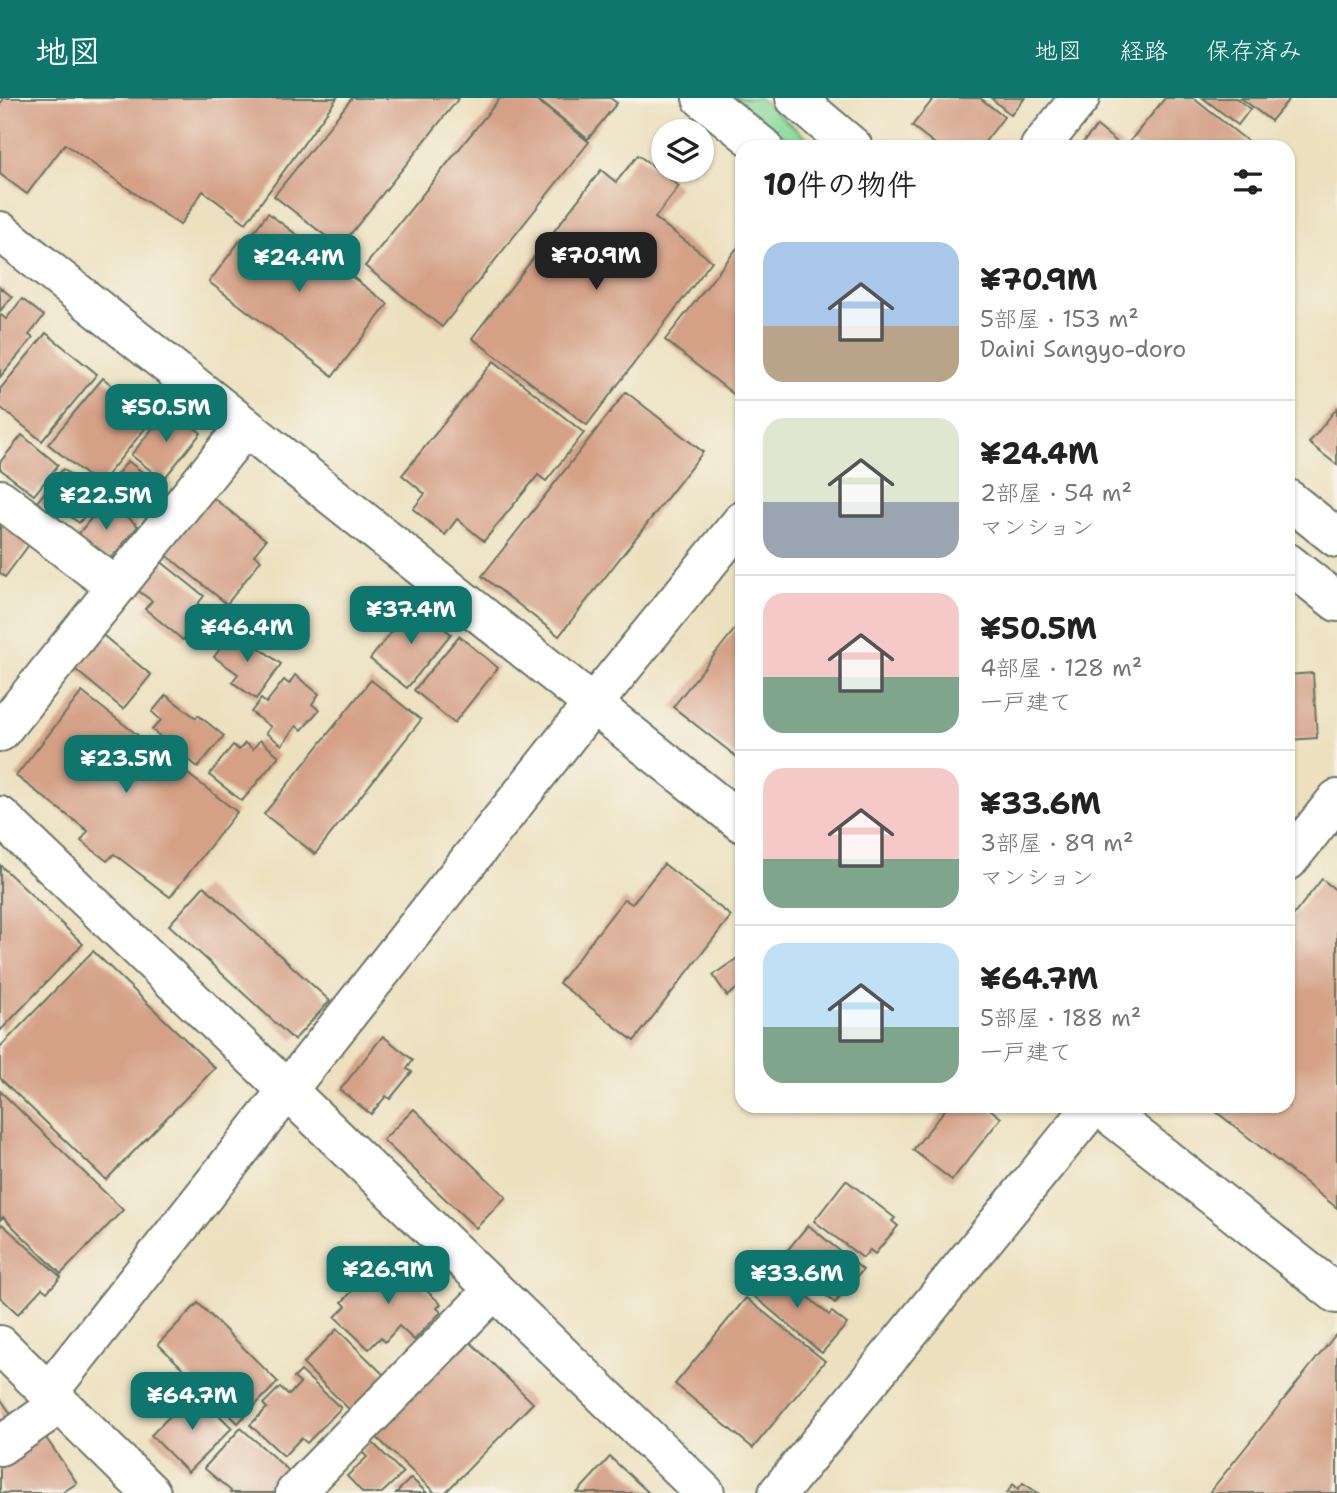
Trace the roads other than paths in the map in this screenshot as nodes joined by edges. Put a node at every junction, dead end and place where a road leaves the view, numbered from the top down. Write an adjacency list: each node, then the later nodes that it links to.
1 (702, 98): 4 (street)
2 (795, 98): 5 (street)
3 (1080, 98): 6 (street)
4 (754, 140)
5 (845, 140)
6 (1046, 140)
7 (0, 231): 8 (street)
8 (245, 427): 14 (street); 16 (street)
9 (0, 499): 14 (street)
10 (1295, 505): 12 (street)
11 (735, 530): 16 (street)
12 (1337, 538)
13 (1295, 569): 15 (street)
14 (116, 587): 17 (street)
15 (1337, 602)
16 (592, 705): 20 (street); 22 (street)
17 (0, 732)
18 (1337, 799): 21 (street)
19 (0, 816): 22 (street)
20 (735, 817)
21 (1295, 852)
22 (288, 1091): 25 (street); 28 (street)
23 (1087, 1113): 33 (street)
24 (1108, 1113): 26 (street)
25 (494, 1290): 31 (street); 32 (street)
26 (1337, 1294)
27 (0, 1345): 28 (street)
28 (54, 1399): 29 (street); 30 (street)
29 (0, 1446)
30 (151, 1493)
31 (295, 1493)
32 (705, 1493)
33 (778, 1493)

